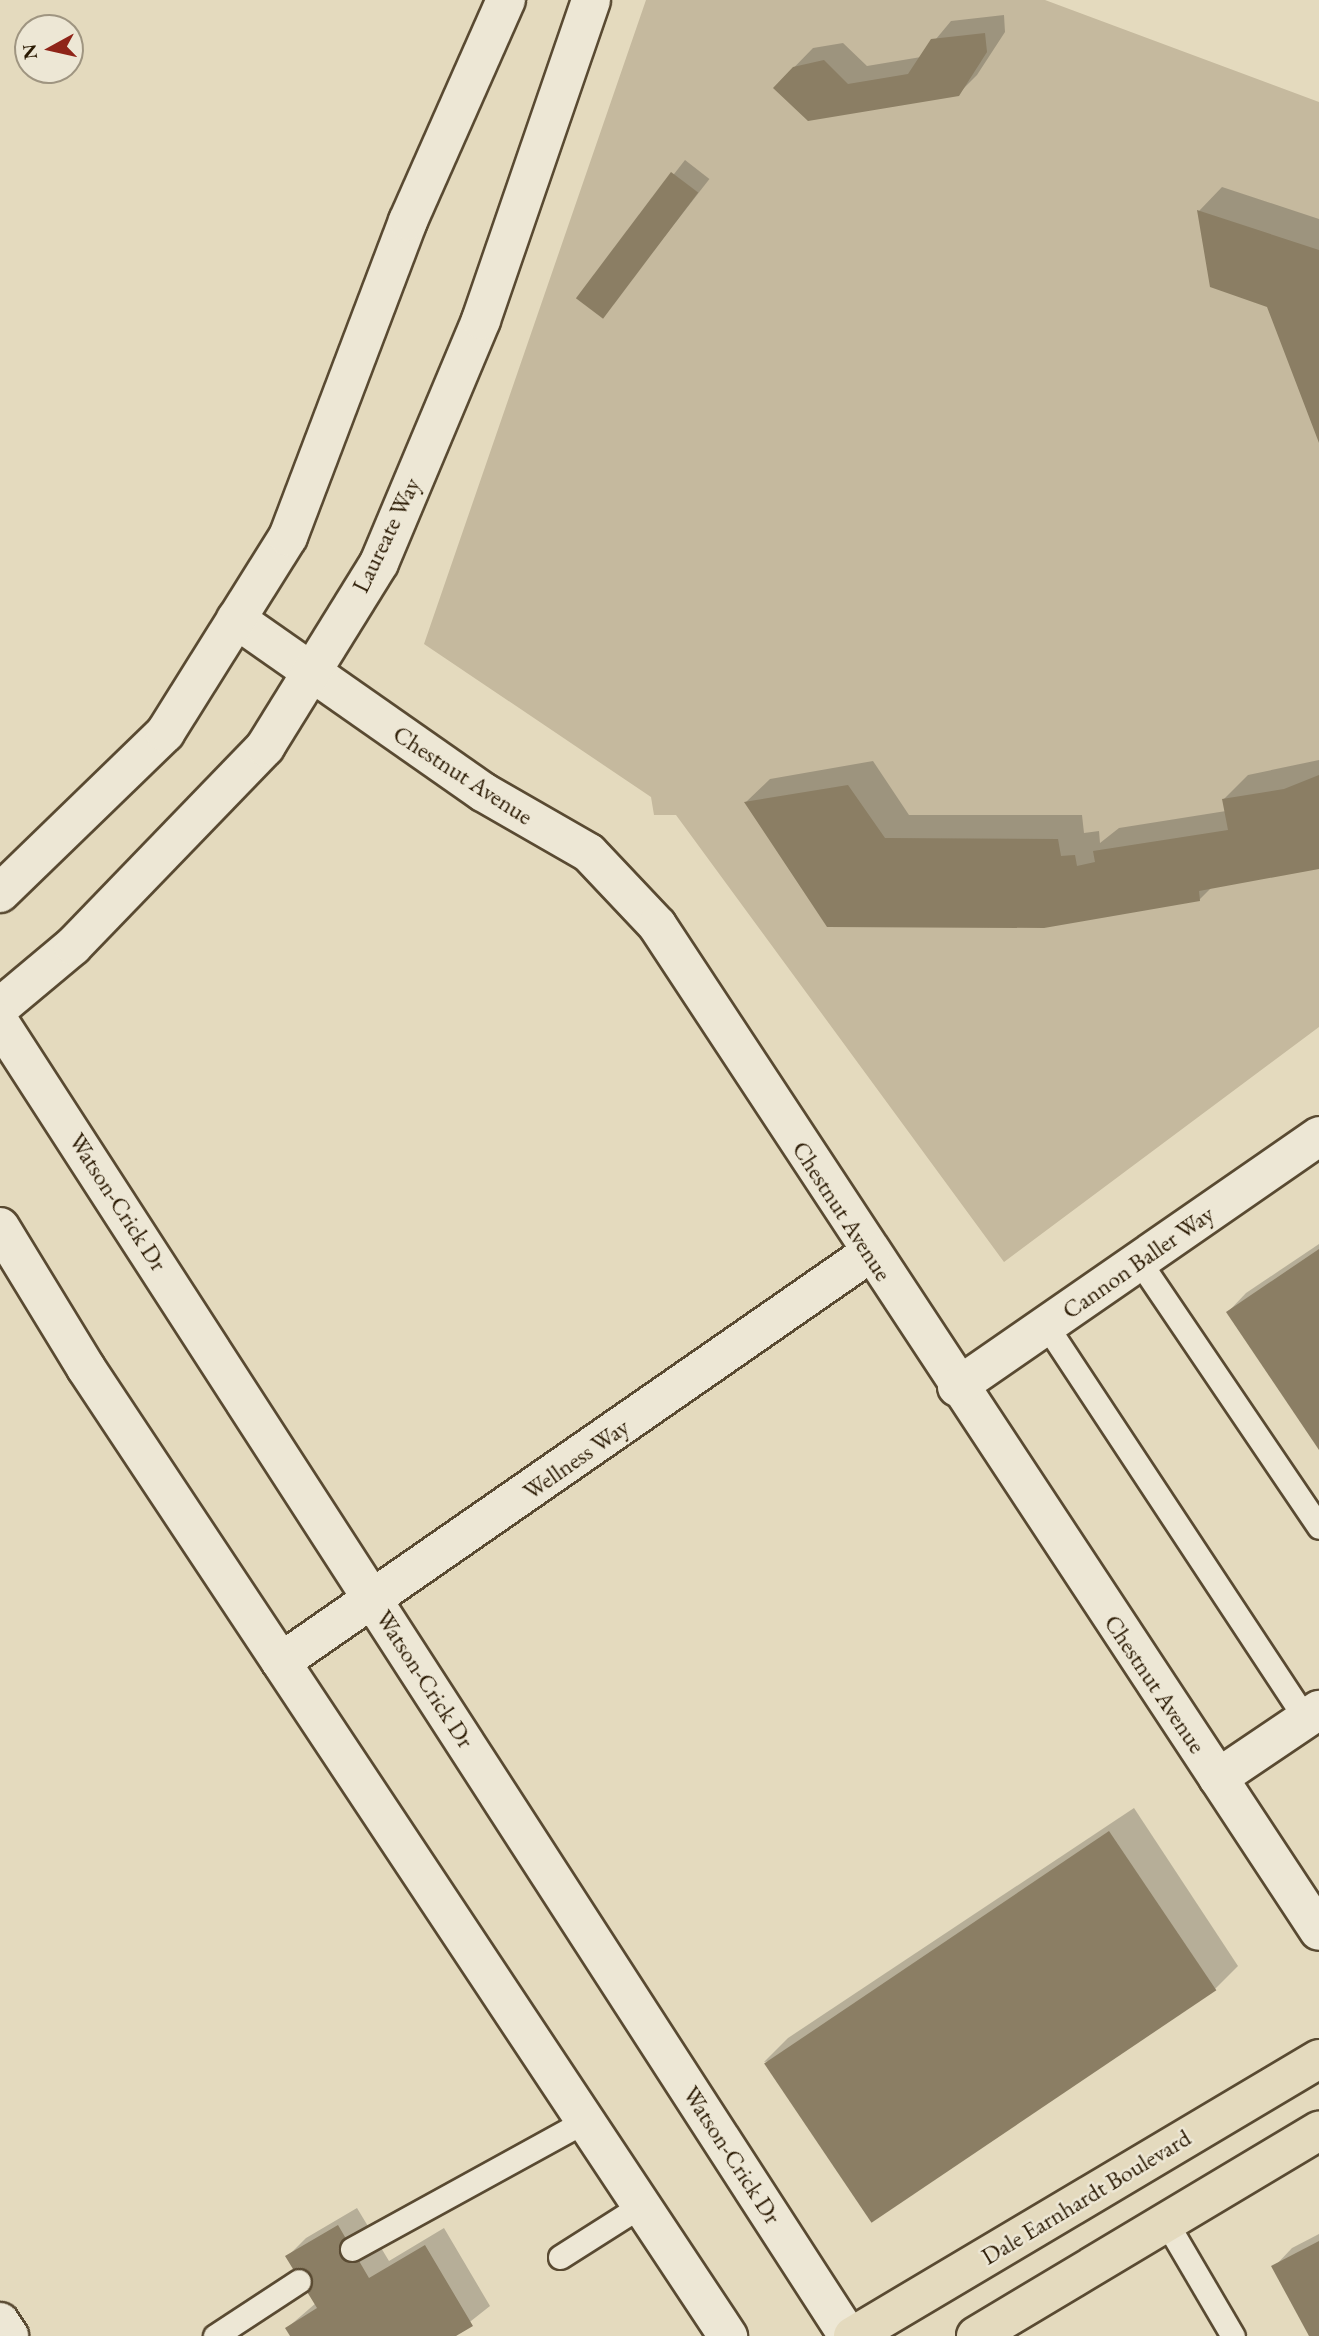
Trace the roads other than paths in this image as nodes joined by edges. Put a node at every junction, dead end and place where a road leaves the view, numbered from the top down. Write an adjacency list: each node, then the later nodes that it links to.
1 (506, 0): 3 (main road)
2 (592, 0): 4 (main road, Laureate Way)
3 (236, 619): 4 (main road, Chestnut Avenue); 5 (main road)
4 (310, 674): 6 (main road, Laureate Way); 10 (main road, Chestnut Avenue)
5 (0, 893)
6 (0, 1007)
7 (0, 1023): 15 (main road, Watson-Crick Dr)
8 (1319, 1136): 11 (main road, Cannon Baller Way)
9 (0, 1227): 16 (main road)
10 (870, 1253): 13 (main road, Chestnut Avenue); 15 (main road, Wellness Way)
11 (1139, 1261): 12 (main road, Cannon Baller Way); 14 (lane)
12 (1046, 1325): 13 (main road, Cannon Baller Way); 17 (lane)
13 (957, 1387): 18 (main road, Chestnut Avenue)
14 (1319, 1527)
15 (375, 1601): 16 (main road, Wellness Way); 32 (main road, Watson-Crick Dr)
16 (281, 1662): 21 (main road)
17 (1312, 1714): 18 (main road)
18 (1218, 1778): 19 (main road, Chestnut Avenue)
19 (1319, 1931)
20 (1319, 2059): 32 (main road, Dale Earnhardt Boulevard)
21 (585, 2121): 23 (main road); 25 (lane)
22 (1319, 2131): 24 (main road)
23 (642, 2205): 26 (lane); 31 (main road)
24 (1166, 2222): 33 (main road); 34 (lane)
25 (352, 2249)
26 (560, 2257)
27 (299, 2281): 29 (lane)
28 (0, 2322): 30 (main road)
29 (218, 2335)
30 (9, 2336)
31 (728, 2336)
32 (851, 2336)
33 (976, 2336)
34 (1233, 2336)

